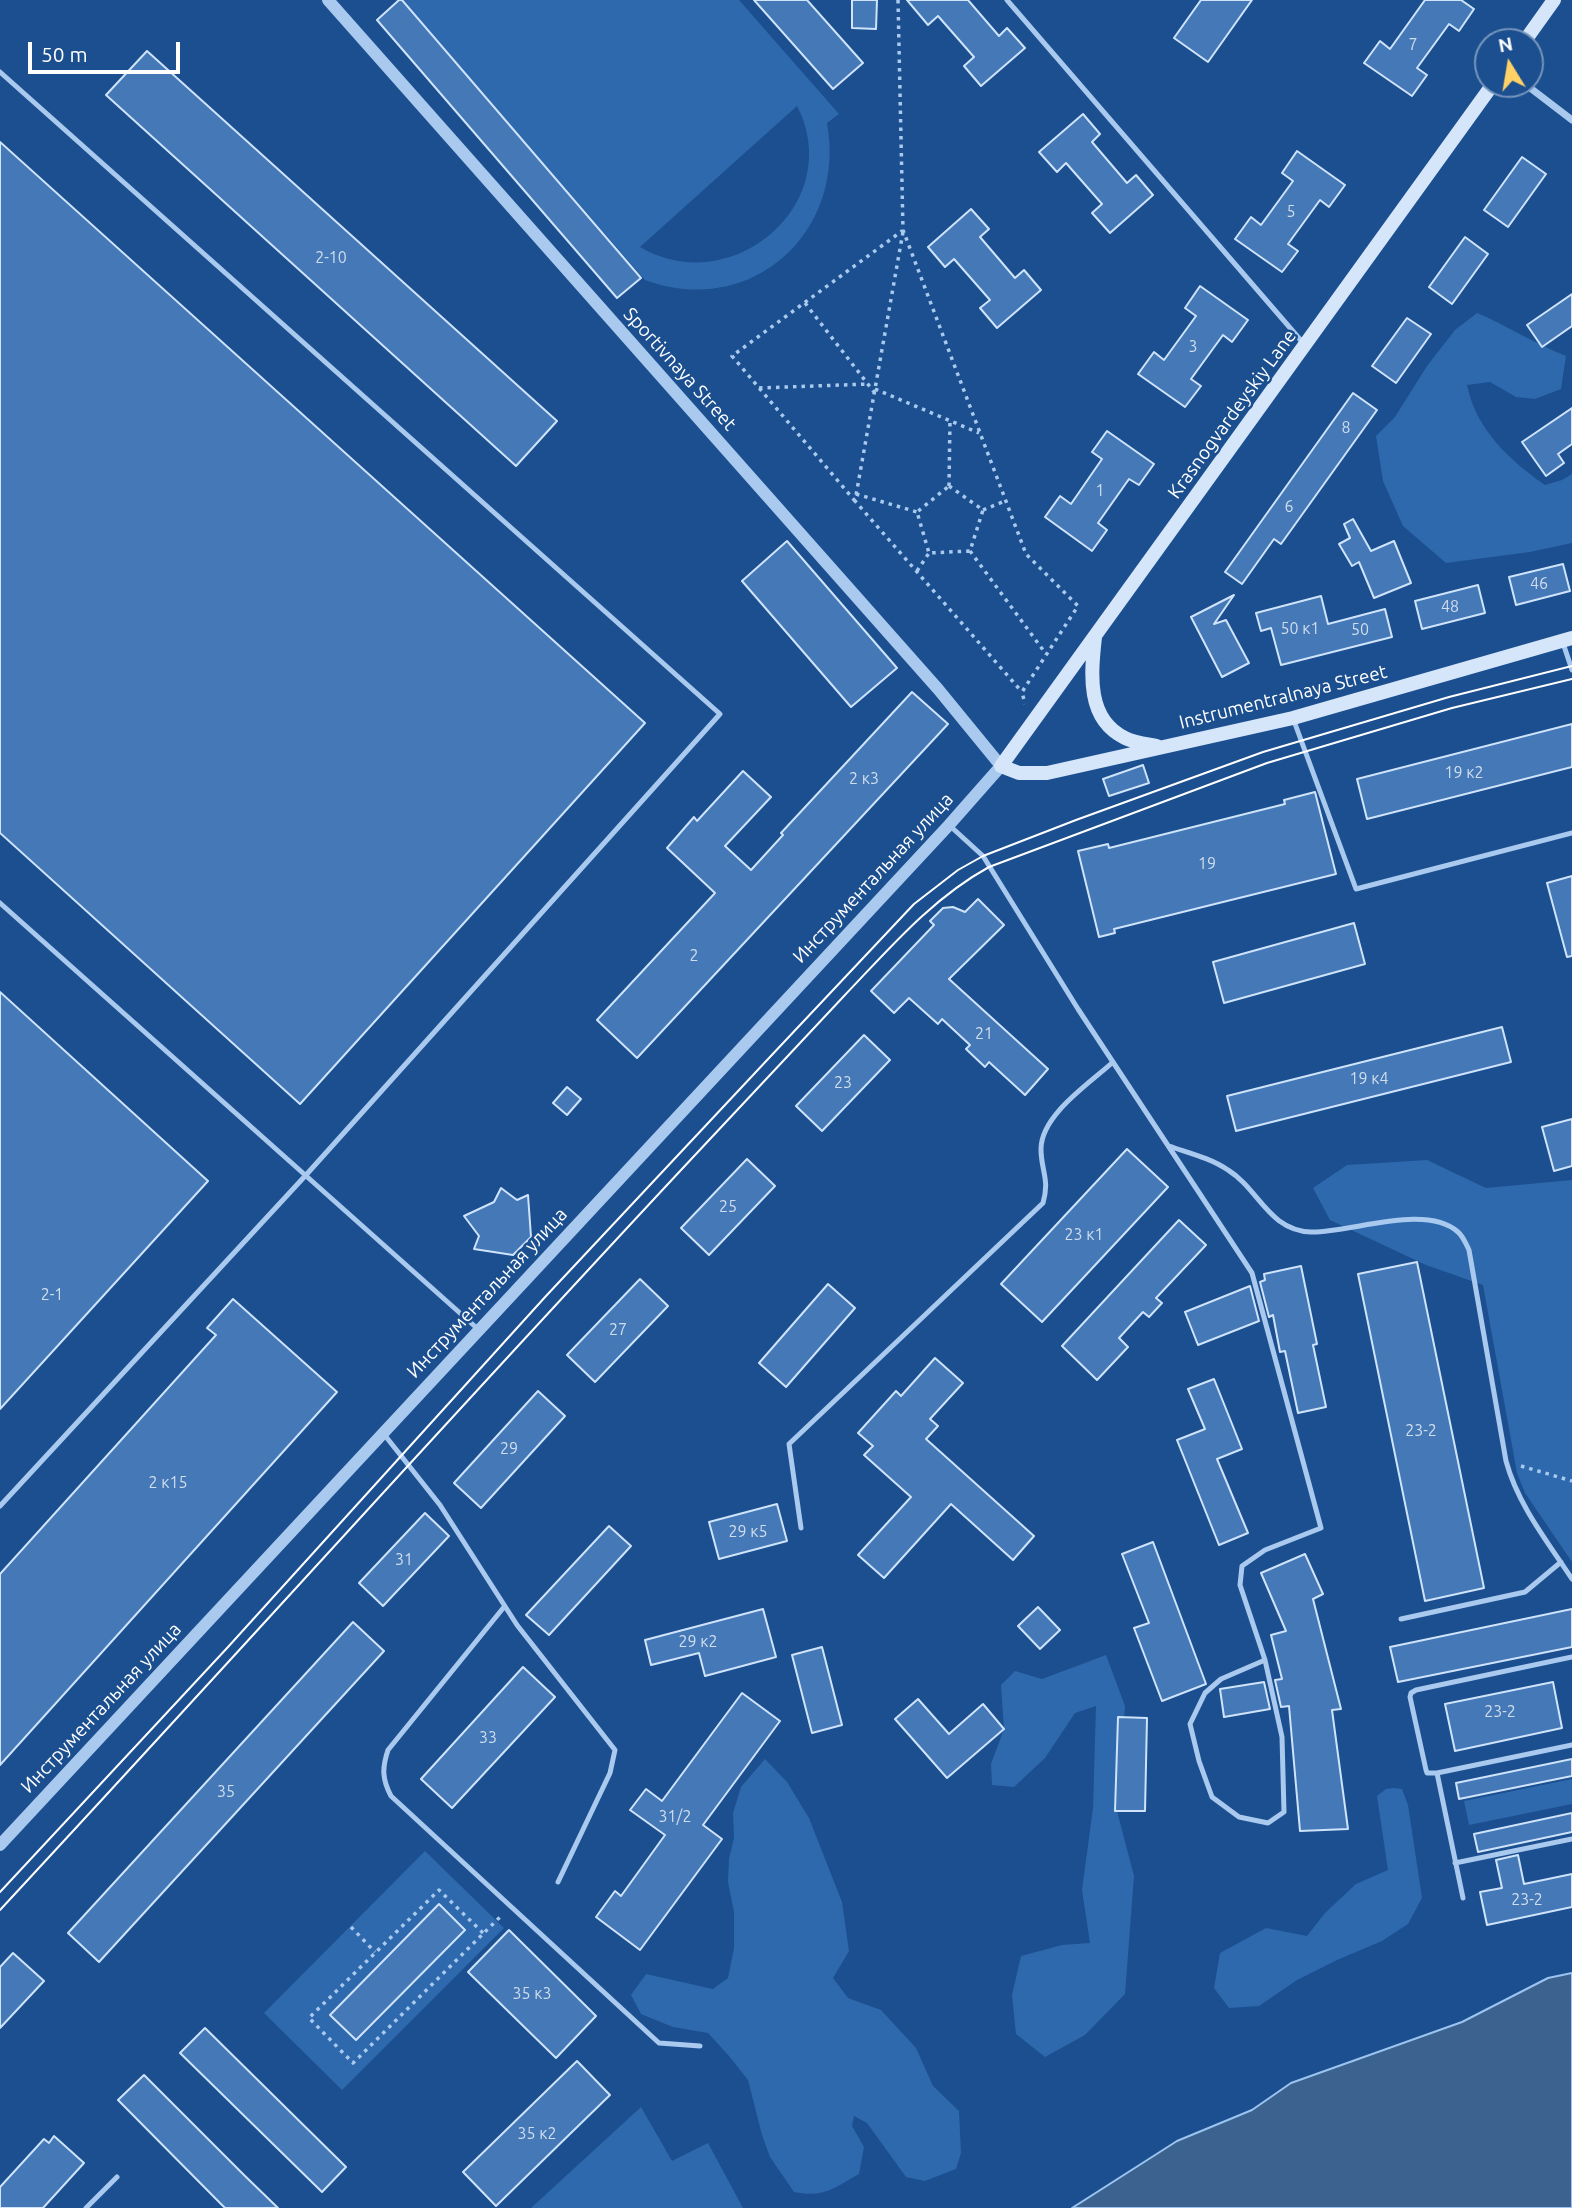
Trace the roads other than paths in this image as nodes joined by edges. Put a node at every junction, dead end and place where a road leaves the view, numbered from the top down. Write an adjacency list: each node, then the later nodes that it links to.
1 (328, 0): 15 (street, Sportivnaya Street)
2 (1007, 0): 9 (lane)
3 (1554, 0): 4 (main road)
4 (1534, 28)
5 (0, 72): 21 (lane)
6 (1483, 98): 9 (main road, Krasnogvardeyskiy Lane)
7 (1543, 98): 8 (street)
8 (1572, 120)
9 (1305, 345): 10 (main road, Krasnogvardeyskiy Lane)
10 (1095, 635): 14 (main road); 15 (main road, Krasnogvardeyskiy Lane)
11 (1567, 639): 12 (lane); 13 (main road, Instrumentralnaya Street)
12 (1572, 670)
13 (1293, 718): 14 (main road, Instrumentralnaya Street); 17 (lane)
14 (1163, 747): 15 (main road, Instrumentralnaya Street)
15 (1002, 766): 16 (street, Инструментальная улица)
16 (949, 825): 19 (lane); 22 (street, Инструментальная улица)
17 (1572, 833)
18 (0, 903): 21 (lane)
19 (1113, 1062): 20 (lane); 25 (lane)
20 (1169, 1146): 26 (lane); 31 (lane)
21 (306, 1175): 22 (lane); 24 (lane)
22 (479, 1330): 23 (street, Инструментальная улица)
23 (383, 1433): 28 (lane); 35 (street, Инструментальная улица)
24 (0, 1506)
25 (801, 1528)
26 (1560, 1562): 27 (lane); 29 (lane)
27 (1572, 1579)
28 (504, 1607): 37 (lane); 39 (lane)
29 (1401, 1619)
30 (1572, 1657): 33 (lane)
31 (1265, 1660): 31 (lane)
32 (1572, 1745): 33 (lane)
33 (1437, 1773): 36 (lane)
34 (1572, 1839): 36 (lane)
35 (0, 1845)
36 (1455, 1863): 38 (lane)
37 (558, 1882)
38 (1463, 1898)
39 (700, 2046)
40 (117, 2177): 41 (lane)
41 (86, 2208)

